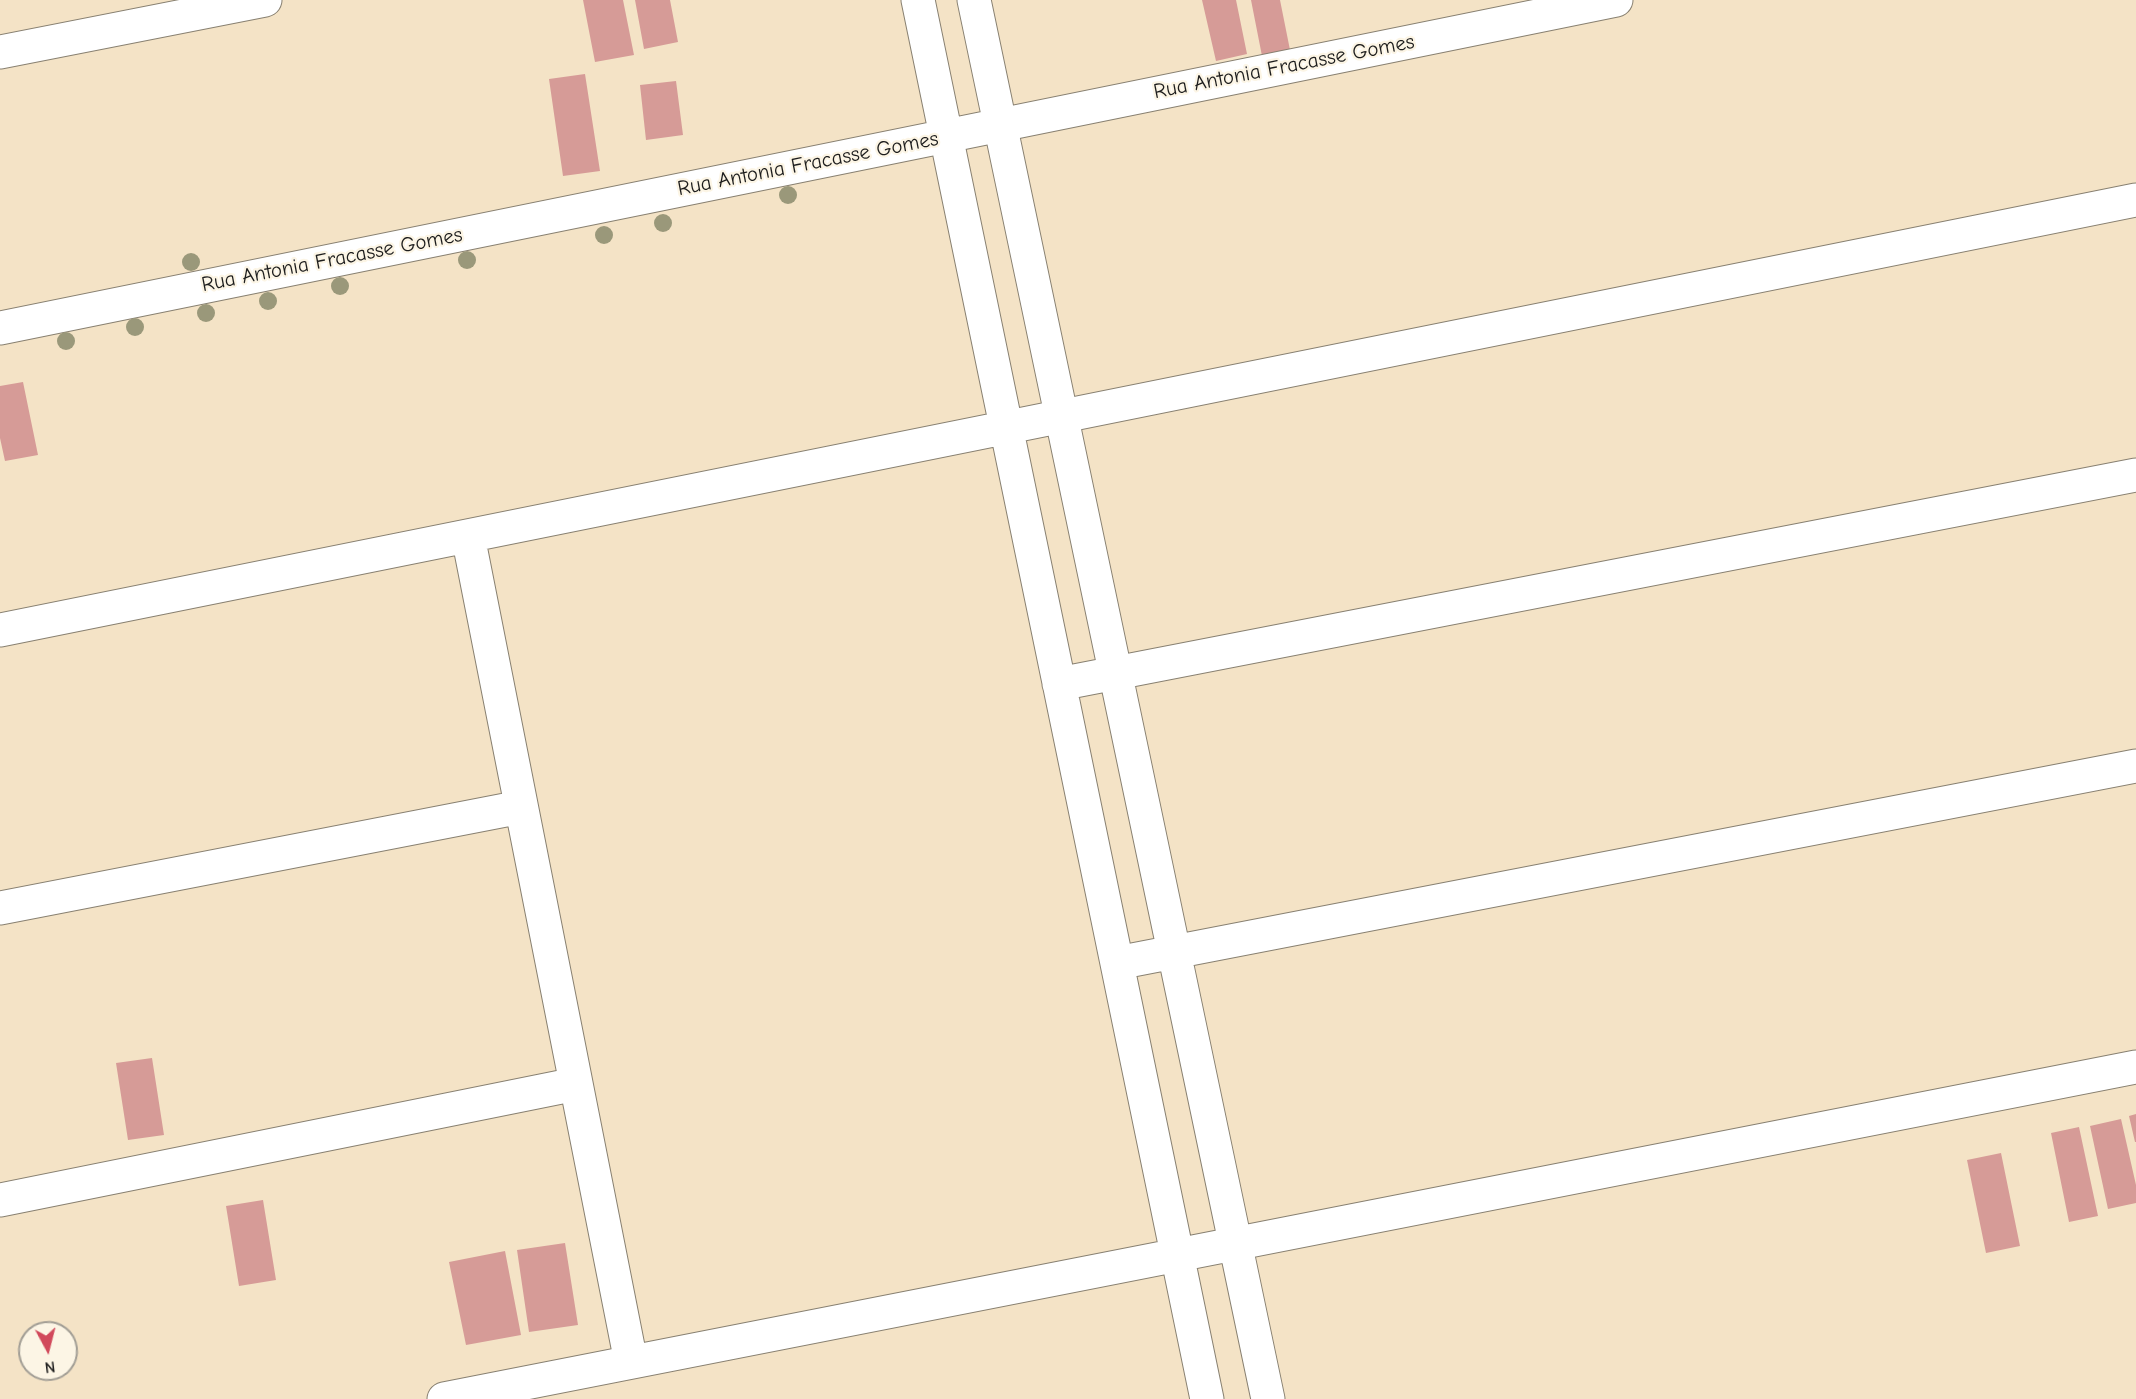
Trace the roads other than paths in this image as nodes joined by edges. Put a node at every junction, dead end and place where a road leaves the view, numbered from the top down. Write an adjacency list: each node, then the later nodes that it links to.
1 (266, 0): 5 (street)
2 (918, 0): 7 (street)
3 (974, 0): 6 (street)
4 (1616, 0): 6 (street, Rua Antonia Fracasse Gomes)
5 (0, 52)
6 (1000, 125): 7 (street, Rua Antonia Fracasse Gomes); 10 (street)
7 (946, 136): 9 (street, Rua Antonia Fracasse Gomes); 11 (street)
8 (2136, 200): 10 (street)
9 (0, 327)
10 (1061, 416): 11 (street); 15 (street)
11 (1007, 428): 13 (street); 16 (street)
12 (2136, 475): 15 (street)
13 (468, 536): 14 (street); 18 (street)
14 (0, 630)
15 (1116, 673): 16 (street); 20 (street)
16 (1059, 684): 21 (street)
17 (2136, 766): 20 (street)
18 (521, 807): 19 (street); 23 (street)
19 (0, 908)
20 (1175, 951): 21 (street); 25 (street)
21 (1117, 963): 26 (street)
22 (2136, 1067): 25 (street)
23 (576, 1084): 24 (street); 27 (street)
24 (0, 1200)
25 (1235, 1243): 26 (street); 30 (street)
26 (1177, 1255): 27 (street); 29 (street)
27 (631, 1362): 28 (street)
28 (444, 1399)
29 (1207, 1399)
30 (1268, 1399)

